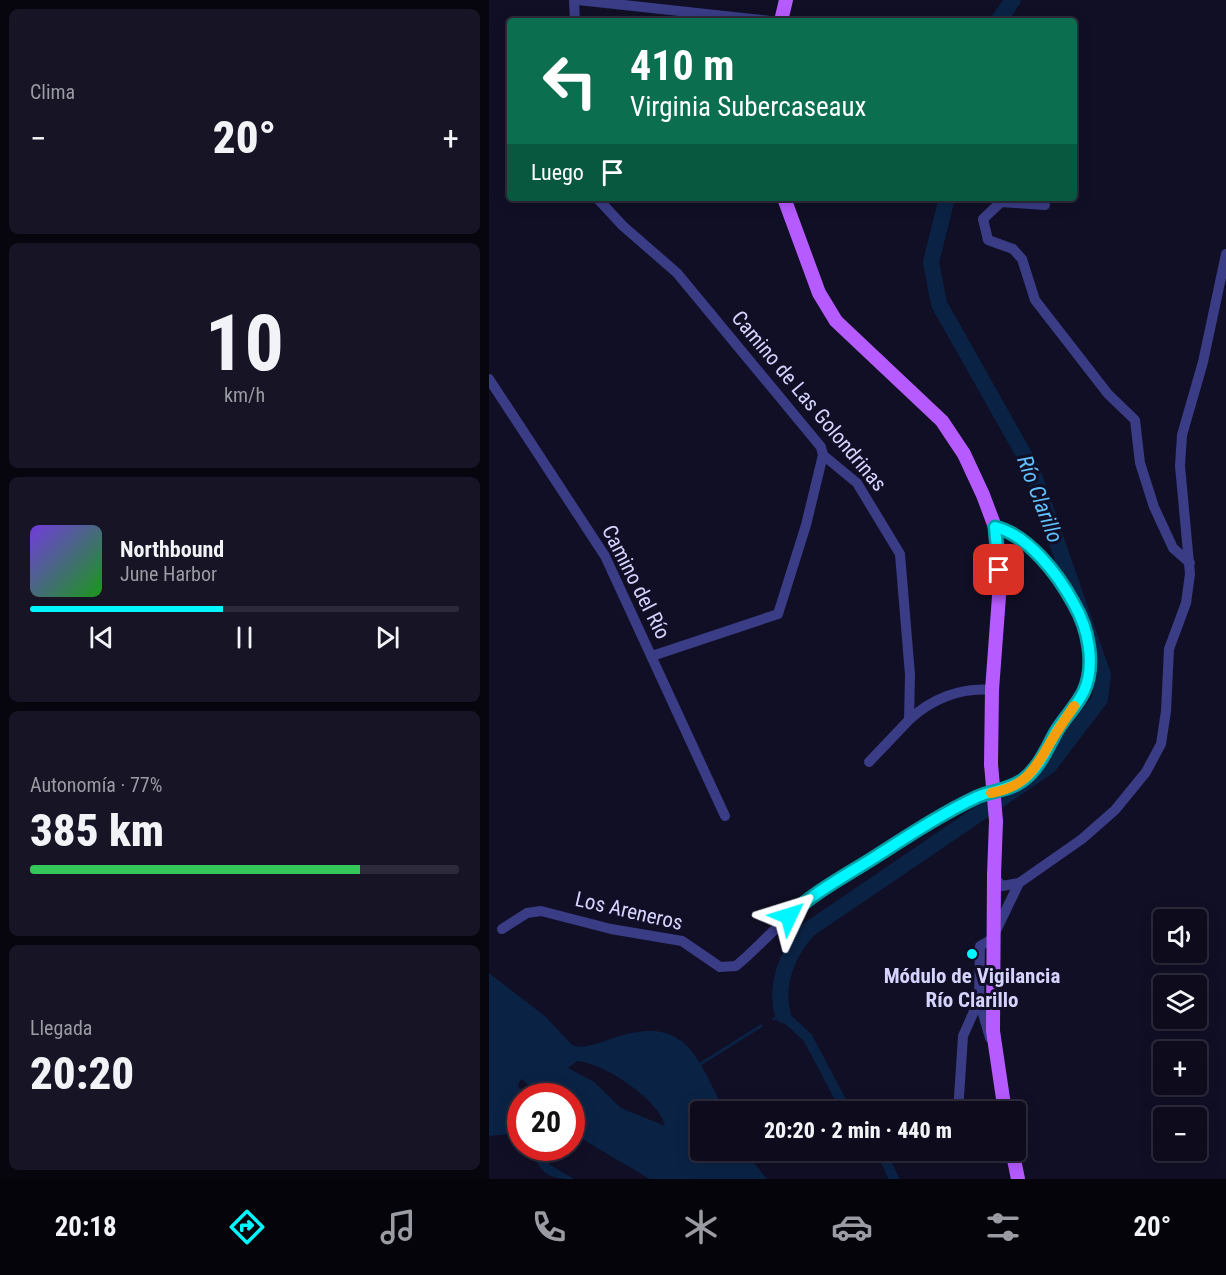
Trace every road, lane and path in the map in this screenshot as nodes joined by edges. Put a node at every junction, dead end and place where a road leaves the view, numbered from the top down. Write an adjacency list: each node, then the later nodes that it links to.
1 (576, 0): 3 (street); 4 (street)
2 (786, 0): 6 (main road)
3 (666, 5): 5 (street)
4 (575, 18)
5 (750, 18)
6 (782, 18)
7 (600, 201): 12 (street, Camino de Las Golondrinas)
8 (785, 201): 13 (main road)
9 (1045, 206): 14 (street)
10 (1226, 254): 14 (street)
11 (489, 379): 15 (street, Camino del Río)
12 (823, 455): 15 (street); 17 (street, Camino de Las Golondrinas)
13 (995, 527): 16 (main road); 22 (street, Los Areneros)
14 (1190, 563): 21 (street)
15 (652, 656): 19 (street, Camino del Río)
16 (992, 690): 17 (street); 20 (main road, bridge)
17 (909, 720): 18 (street)
18 (869, 762)
19 (725, 816)
20 (994, 876): 21 (street); 23 (main road)
21 (1019, 883): 23 (street)
22 (502, 929)
23 (992, 939): 24 (street); 25 (main road)
24 (979, 1000): 25 (street); 26 (street)
25 (996, 1058): 27 (main road)
26 (959, 1101)
27 (1003, 1101)
28 (1014, 1161): 29 (main road)
29 (1018, 1179)

